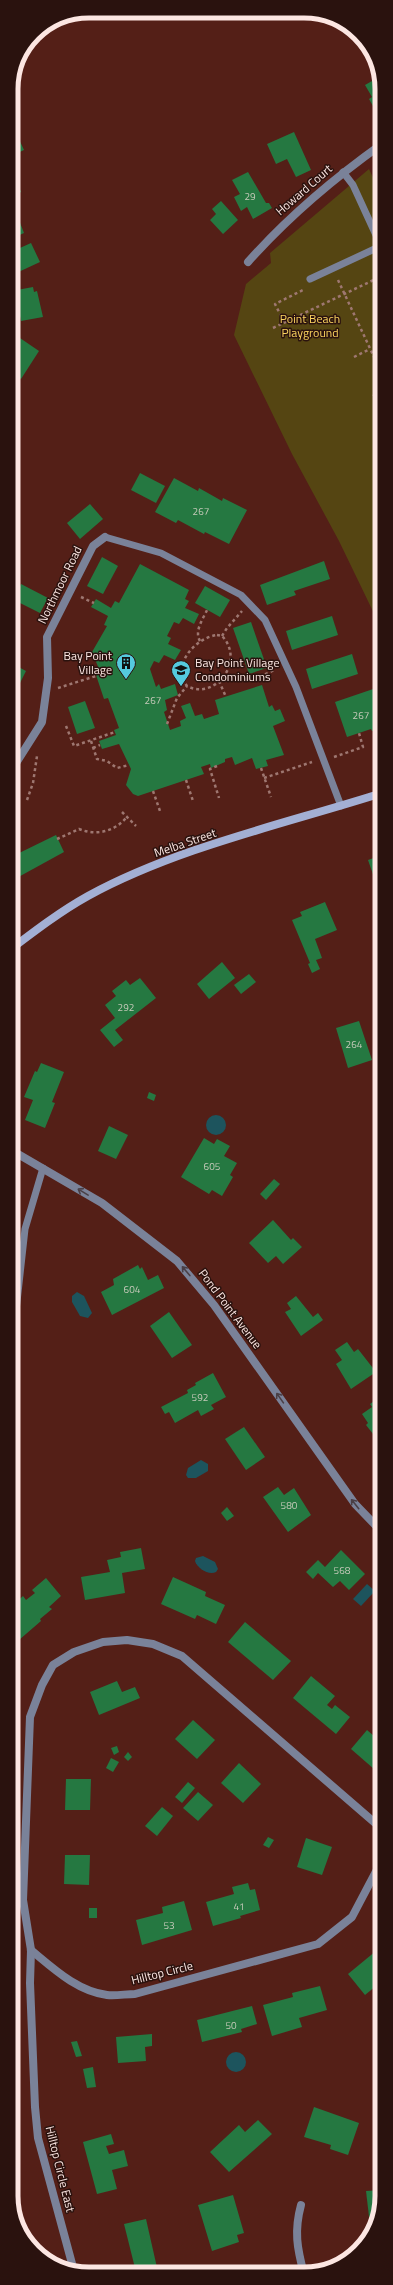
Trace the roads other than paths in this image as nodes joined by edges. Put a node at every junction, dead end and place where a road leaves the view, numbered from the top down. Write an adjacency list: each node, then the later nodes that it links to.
1 (375, 149): 2 (street, Howard Court)
2 (343, 172): 3 (lane); 5 (street, Howard Court)
3 (375, 235)
4 (375, 248): 6 (lane)
5 (248, 262)
6 (310, 279)
7 (105, 537): 8 (street, Northmoor Road); 10 (lane)
8 (18, 760)
9 (375, 795): 10 (main road, Melba Street)
10 (341, 806): 11 (main road, Melba Street)
11 (18, 944)
12 (18, 1154): 13 (street, Pond Point Avenue)
13 (43, 1168): 14 (lane); 15 (street, Pond Point Avenue, one-way to 13)
14 (18, 1292)
15 (375, 1525)
16 (375, 1823): 18 (street)
17 (375, 1873): 18 (street, Hilltop Circle)
18 (31, 1950): 20 (street, Hilltop Circle East)
19 (301, 2204): 21 (street)
20 (72, 2265)
21 (302, 2267)

